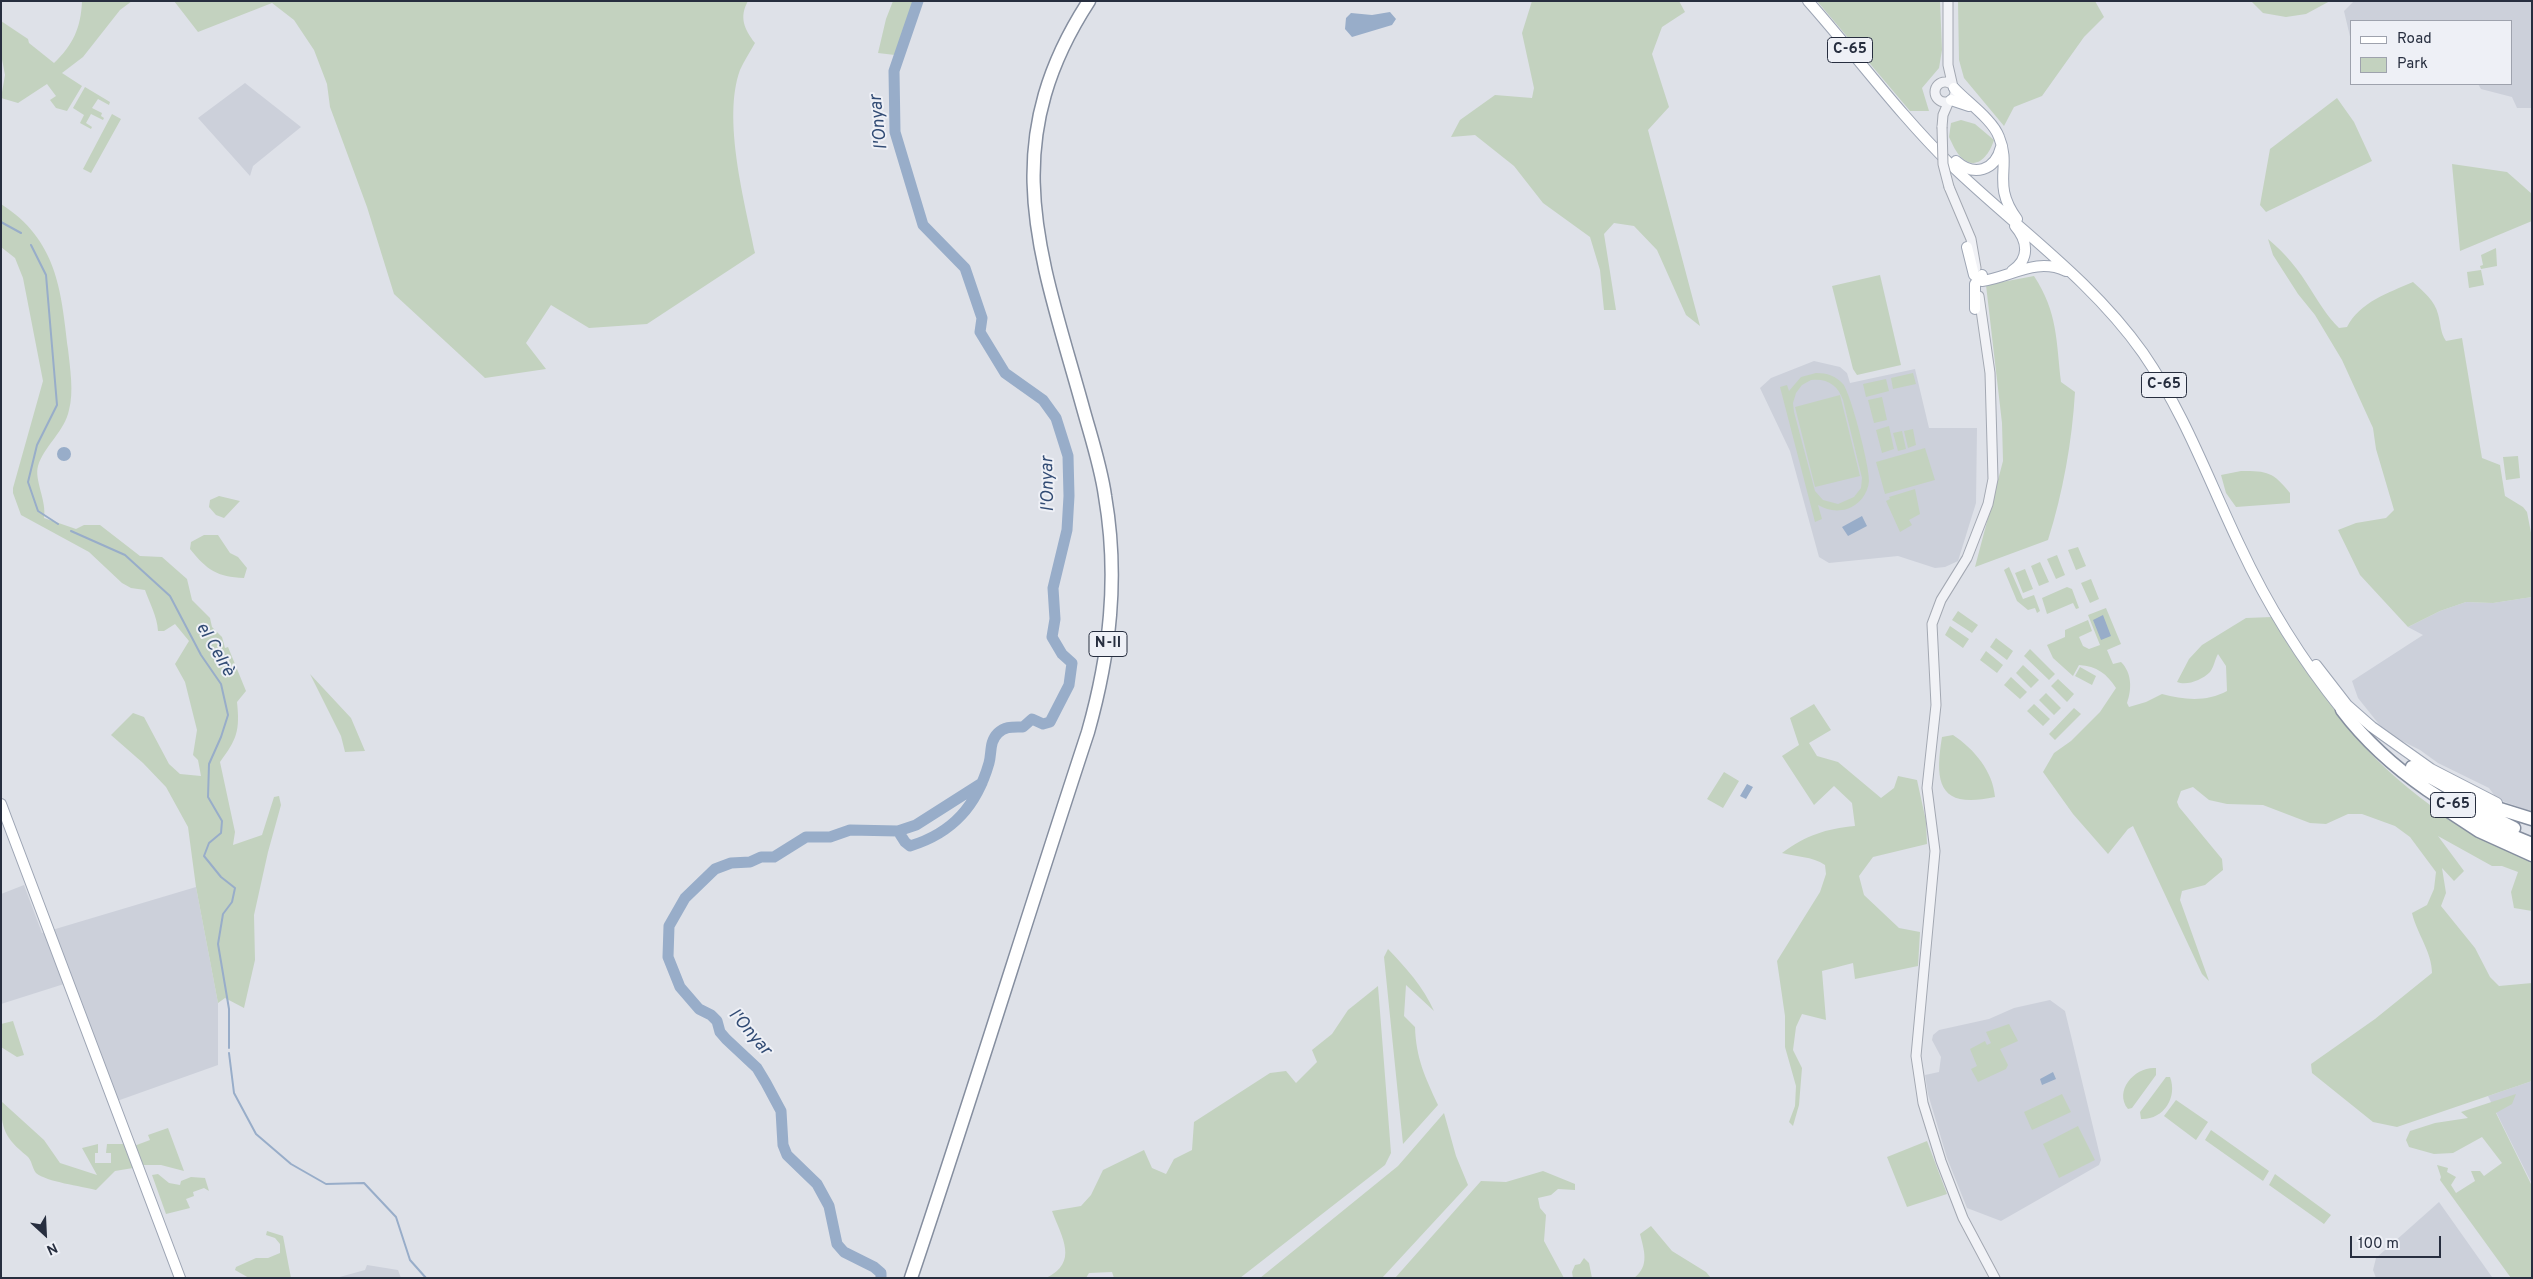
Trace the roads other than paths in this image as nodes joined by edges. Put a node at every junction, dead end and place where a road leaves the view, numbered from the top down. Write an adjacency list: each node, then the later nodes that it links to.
1 (1089, 1): 35 (highway, N-II)
2 (1808, 1): 11 (main road, C-65)
3 (1948, 1): 4 (street)
4 (1948, 65): 5 (street); 6 (street)
5 (1937, 85): 6 (street); 7 (street)
6 (1954, 87): 8 (street); 9 (main road)
7 (1937, 99): 8 (street); 10 (street)
8 (1950, 101): 9 (main road); 10 (street)
9 (1973, 108): 12 (main road)
10 (1943, 115): 13 (street, bridge)
11 (1908, 119): 12 (main road); 14 (main road, C-65)
12 (2001, 144): 15 (main road)
13 (1959, 210): 16 (street); 17 (street)
14 (2004, 212): 15 (main road, C-65); 18 (main road)
15 (2032, 236): 19 (main road, C-65)
16 (1968, 247): 20 (main road); 22 (street)
17 (1976, 266): 20 (main road)
18 (2007, 274): 19 (main road); 20 (main road)
19 (2076, 275): 24 (main road, C-65)
20 (1985, 278): 21 (main road); 22 (main road)
21 (1978, 292): 23 (street)
22 (1975, 309): 23 (street)
23 (1988, 355): 33 (street)
24 (2239, 545): 25 (main road, C-65); 29 (main road)
25 (2342, 710): 26 (highway, C-65); 27 (highway, C-65)
26 (2382, 754): 31 (highway, C-65); 32 (highway)
27 (2412, 767): 29 (highway); 30 (highway, C-65)
28 (1, 804): 34 (main road)
29 (2529, 819)
30 (2532, 835)
31 (2532, 844)
32 (2532, 855)
33 (1993, 1275)
34 (180, 1278)
35 (911, 1278)

